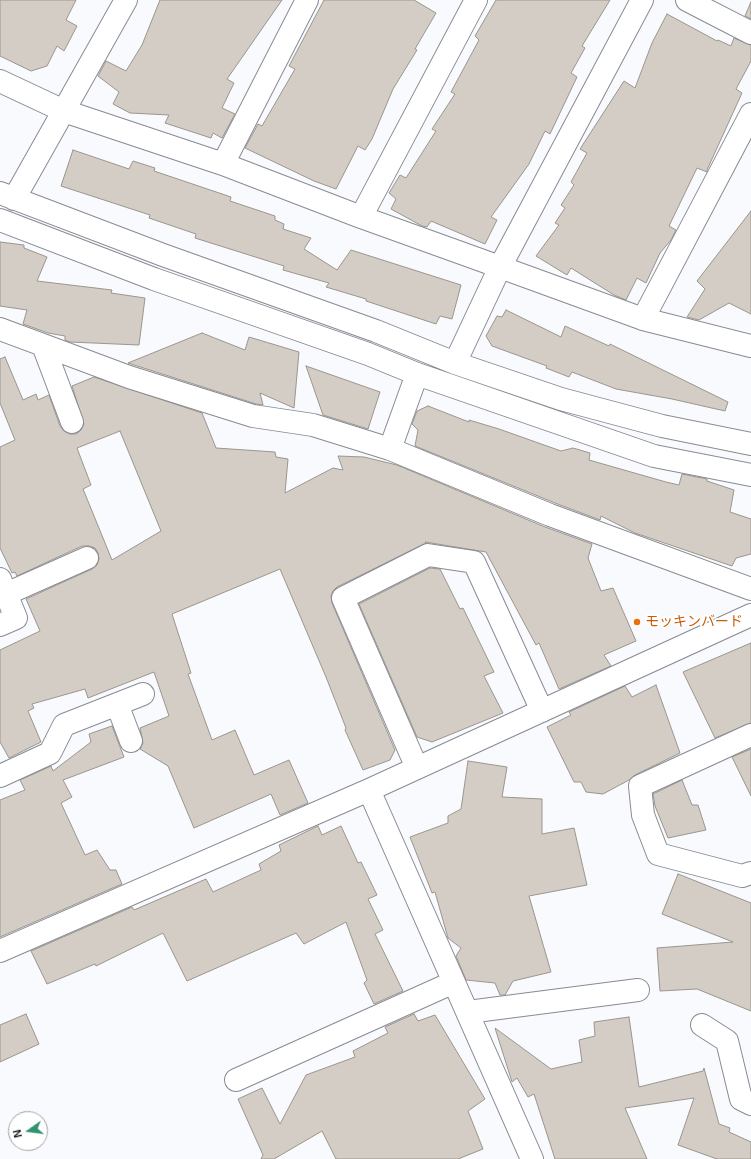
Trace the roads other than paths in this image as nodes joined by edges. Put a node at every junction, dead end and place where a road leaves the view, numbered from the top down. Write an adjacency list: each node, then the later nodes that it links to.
1 (126, 0): 8 (street)
2 (307, 0): 10 (street)
3 (476, 0): 12 (street)
4 (642, 0): 14 (street)
5 (687, 0): 6 (street)
6 (751, 33)
7 (0, 81): 8 (street)
8 (64, 111): 10 (street); 11 (street)
9 (751, 114): 15 (street)
10 (223, 164): 12 (street)
11 (7, 196): 19 (street)
12 (361, 217): 14 (street)
13 (0, 220): 20 (street)
14 (500, 267): 15 (street); 19 (street)
15 (643, 319): 18 (street)
16 (0, 329): 17 (street)
17 (43, 345): 21 (street); 23 (street)
18 (751, 346)
19 (455, 363): 22 (street)
20 (416, 374): 23 (street); 24 (street)
21 (72, 422)
22 (751, 444)
23 (390, 449): 27 (street)
24 (751, 475)
25 (87, 558): 26 (street)
26 (3, 586): 29 (street)
27 (751, 589)
28 (751, 615): 32 (street)
29 (0, 625)
30 (143, 694): 31 (street)
31 (117, 704): 34 (street); 36 (street)
32 (542, 710): 35 (street); 35 (street)
33 (751, 735): 38 (street)
34 (131, 742)
35 (417, 768): 37 (street)
36 (0, 776)
37 (369, 790): 39 (street); 40 (street)
38 (751, 873)
39 (0, 951)
40 (454, 982): 42 (street); 44 (street)
41 (638, 990): 42 (street)
42 (468, 1012): 46 (street)
43 (702, 1025): 45 (street)
44 (236, 1080)
45 (751, 1104)
46 (532, 1159)

